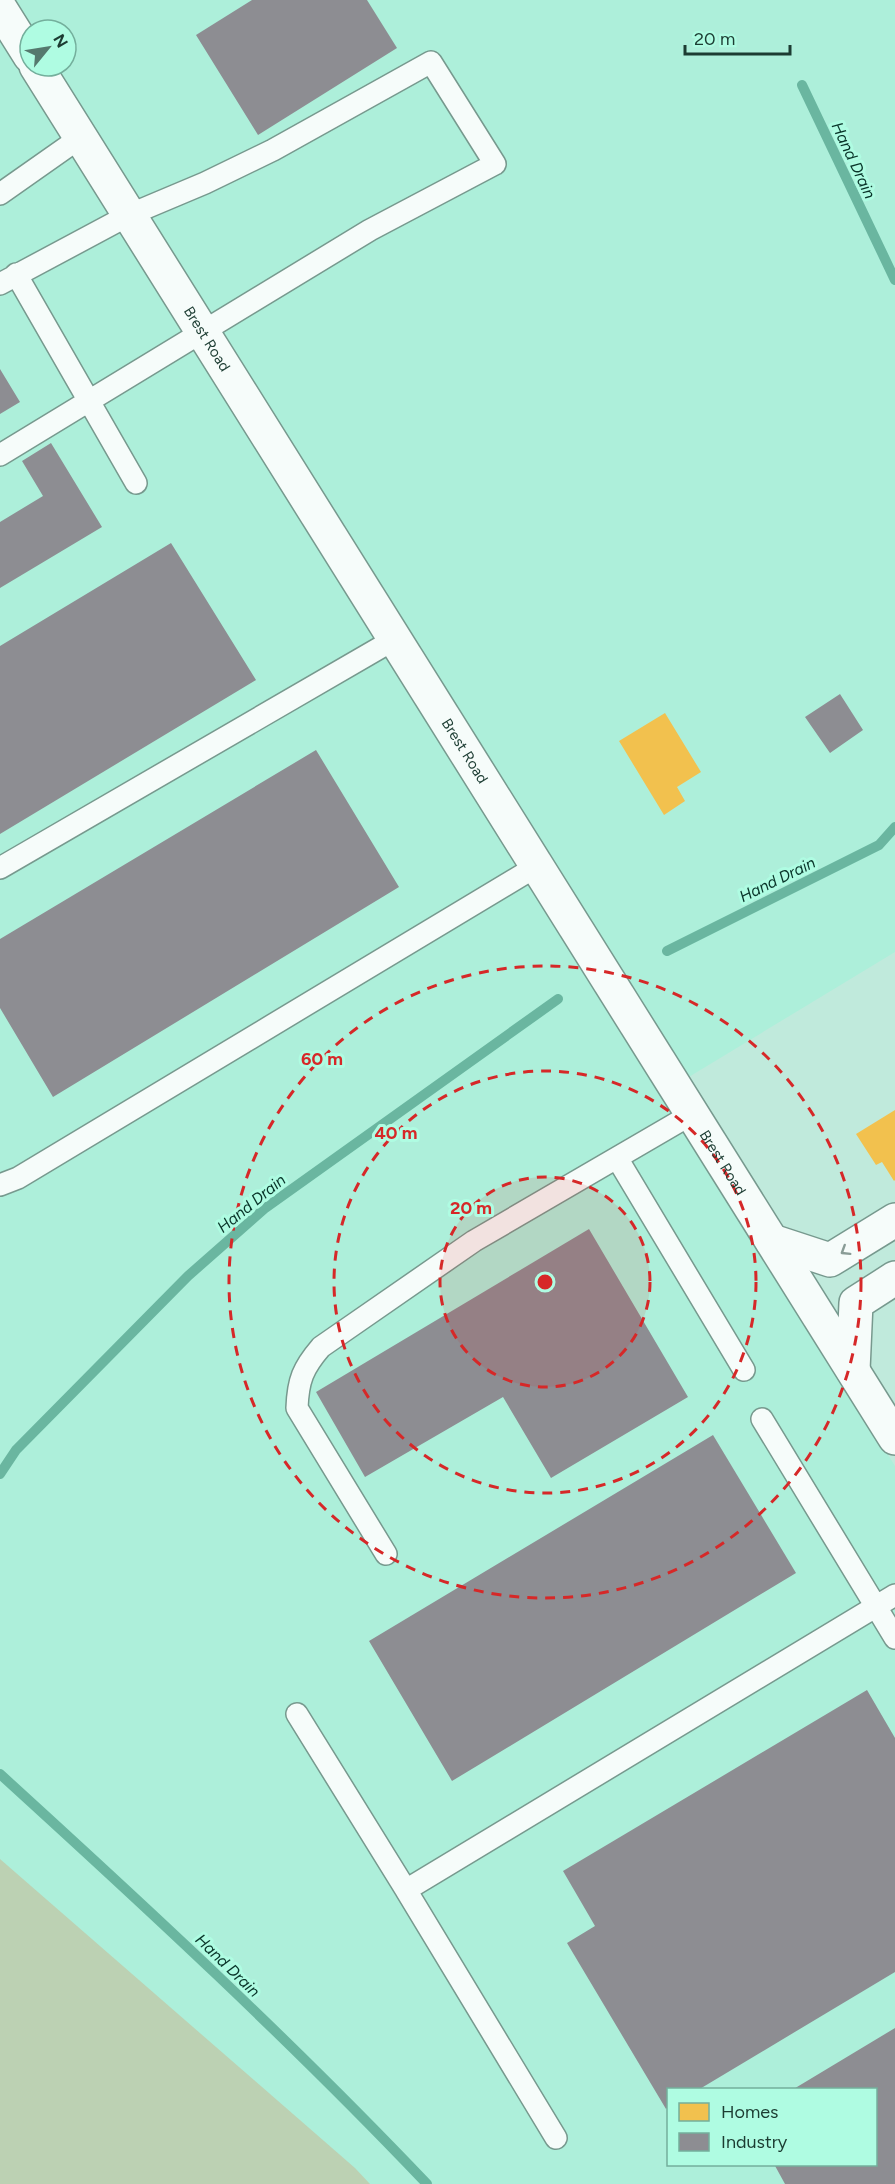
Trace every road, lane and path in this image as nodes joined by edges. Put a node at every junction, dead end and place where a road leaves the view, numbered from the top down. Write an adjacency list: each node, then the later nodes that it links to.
1 (0, 8): 2 (street)
2 (18, 37)
3 (44, 78): 4 (street, Brest Road)
4 (81, 137): 5 (lane); 6 (street, Brest Road)
5 (0, 194)
6 (129, 215): 7 (lane); 8 (street, Brest Road); 8 (lane)
7 (8, 279): 9 (lane)
8 (203, 332): 9 (lane); 12 (street, Brest Road)
9 (90, 400): 10 (lane); 11 (lane)
10 (0, 455)
11 (136, 483)
12 (395, 639): 13 (street, Brest Road); 14 (lane)
13 (537, 866): 15 (street, Brest Road); 17 (lane)
14 (0, 868)
15 (692, 1114): 16 (lane); 19 (street, Brest Road)
16 (617, 1158): 22 (lane); 25 (lane)
17 (0, 1185)
18 (895, 1220): 19 (street, one-way to 19)
19 (772, 1241): 21 (street, Brest Road)
20 (895, 1278): 21 (street)
21 (853, 1370): 24 (street, Brest Road)
22 (744, 1371)
23 (762, 1419): 27 (lane)
24 (895, 1438)
25 (386, 1554)
26 (895, 1595): 27 (lane)
27 (876, 1607): 28 (lane); 30 (lane)
28 (895, 1638)
29 (297, 1714): 30 (lane)
30 (406, 1890): 31 (lane)
31 (556, 2139)

